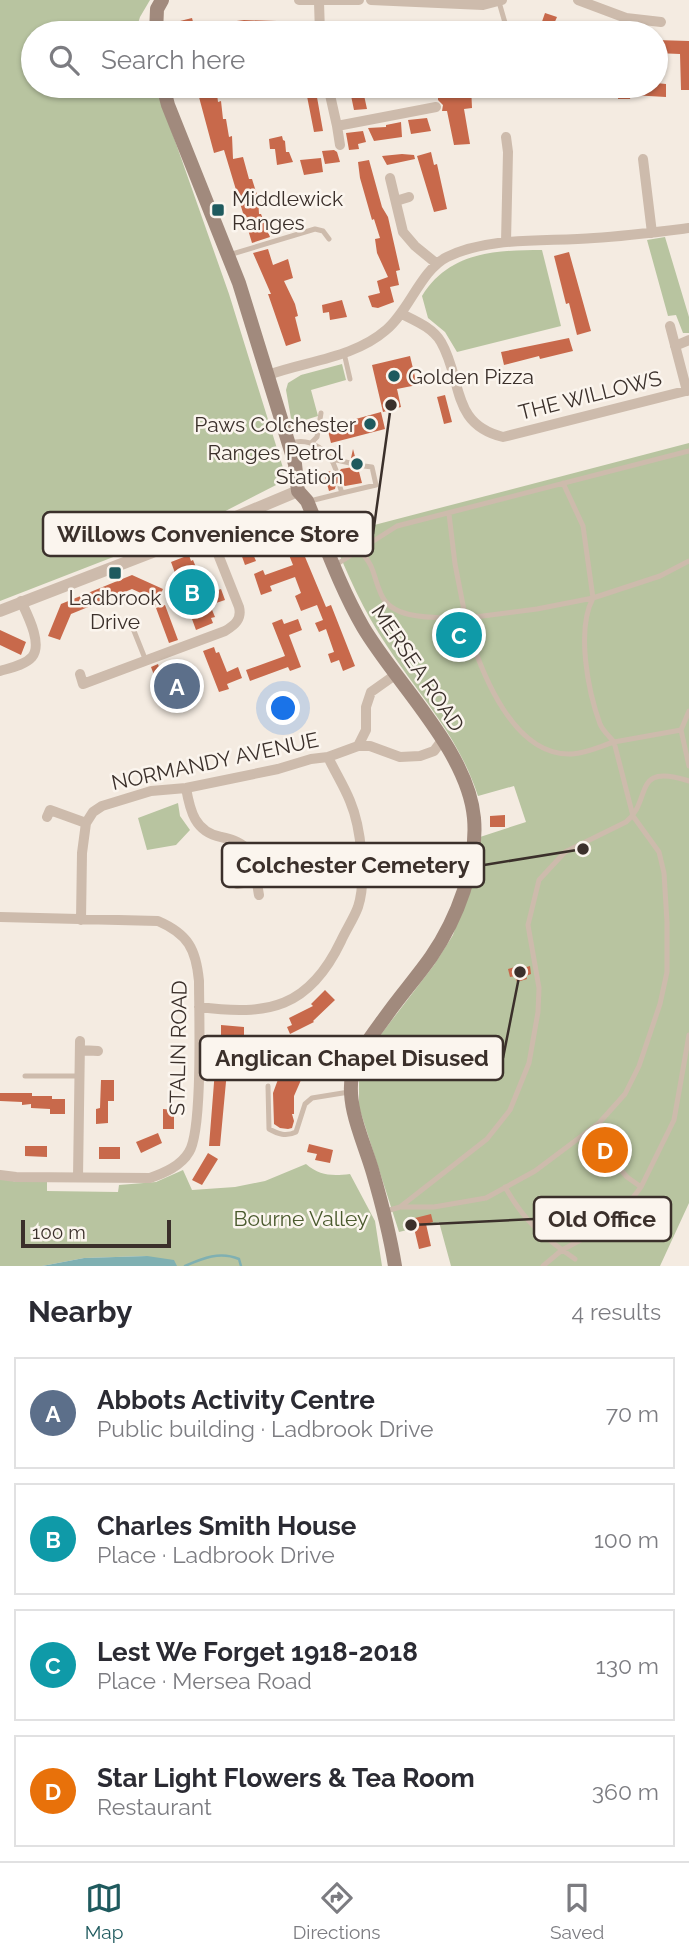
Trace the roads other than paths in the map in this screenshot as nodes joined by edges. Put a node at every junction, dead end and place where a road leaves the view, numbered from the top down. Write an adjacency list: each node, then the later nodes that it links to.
1 (162, 0): 10 (main road)
2 (299, 0): 8 (street)
3 (359, 0): 8 (street)
4 (371, 0): 6 (street)
5 (578, 0): 9 (street)
6 (384, 1): 7 (street)
7 (501, 1): 12 (lane)
8 (319, 2): 11 (street)
9 (626, 18): 13 (street)
10 (156, 21)
11 (320, 21)
12 (505, 21)
13 (652, 21)
14 (166, 98): 28 (main road, MERSEA ROAD)
15 (331, 98): 17 (street)
16 (436, 107): 17 (street)
17 (337, 126): 19 (street)
18 (506, 137): 27 (street)
19 (340, 145)
20 (643, 159): 25 (street)
21 (390, 178): 23 (street)
22 (409, 197): 23 (street)
23 (396, 201): 29 (street)
24 (689, 228): 25 (street)
25 (652, 233): 27 (street)
26 (328, 239): 28 (lane)
27 (506, 242): 29 (street)
28 (229, 255): 35 (main road, MERSEA ROAD)
29 (437, 264): 30 (street)
30 (402, 314): 34 (street); 37 (street, THE WILLOWS)
31 (670, 326): 33 (street)
32 (689, 340): 33 (street)
33 (675, 345): 37 (street)
34 (344, 353): 35 (street); 36 (lane)
35 (268, 375): 40 (main road, MERSEA ROAD)
36 (350, 379)
37 (688, 390)
38 (321, 413): 39 (lane)
39 (312, 442): 40 (lane); 42 (lane)
40 (289, 443): 47 (main road, MERSEA ROAD)
41 (689, 451): 46 (lane)
42 (332, 459): 43 (lane); 45 (lane)
43 (350, 463)
44 (365, 466): 47 (lane)
45 (336, 470)
46 (562, 483): 48 (lane); 53 (lane)
47 (303, 496): 49 (street); 52 (main road, MERSEA ROAD)
48 (449, 514): 50 (lane); 55 (lane)
49 (208, 529): 54 (street); 61 (street)
50 (360, 551): 52 (lane); 58 (lane)
51 (689, 561): 53 (lane)
52 (334, 566): 64 (main road, MERSEA ROAD)
53 (593, 598): 57 (lane); 68 (lane)
54 (22, 601): 56 (street); 62 (street)
55 (464, 610): 57 (lane); 58 (lane)
56 (0, 611)
57 (475, 617): 60 (lane)
58 (460, 618): 60 (lane)
59 (130, 621): 61 (lane)
60 (468, 629): 68 (lane)
61 (146, 662): 63 (street)
62 (0, 671)
63 (80, 674)
64 (395, 675): 67 (main road, MERSEA ROAD); 69 (street)
65 (689, 710): 66 (lane)
66 (681, 730): 68 (lane); 71 (lane)
67 (443, 739): 69 (street); 88 (main road, MERSEA ROAD)
68 (614, 742): 75 (lane)
69 (358, 746): 70 (street, NORMANDY AVENUE)
70 (328, 757): 73 (street, NORMANDY AVENUE); 82 (street)
71 (689, 766)
72 (689, 781): 75 (lane)
73 (186, 788): 76 (street, NORMANDY AVENUE); 77 (street)
74 (50, 809): 76 (street)
75 (634, 816): 92 (lane); 94 (lane)
76 (86, 823): 81 (street)
77 (256, 881): 78 (street); 79 (street)
78 (237, 884)
79 (259, 895)
80 (0, 917): 81 (street, STALIN ROAD)
81 (81, 920): 82 (street, STALIN ROAD)
82 (199, 1007): 91 (street, STALIN ROAD)
83 (689, 1035): 93 (lane)
84 (98, 1051): 86 (street)
85 (25, 1076): 86 (lane)
86 (79, 1076): 91 (street)
87 (268, 1086): 88 (lane)
88 (352, 1091): 95 (main road, MERSEA ROAD)
89 (613, 1161): 93 (lane)
90 (0, 1175): 91 (street, STALIN ROAD)
91 (78, 1177)
92 (505, 1187): 94 (lane); 96 (lane)
93 (640, 1187): 96 (lane)
94 (400, 1207): 95 (lane)
95 (383, 1212): 98 (main road, MERSEA ROAD)
96 (562, 1250): 97 (lane); 99 (lane)
97 (575, 1259)
98 (395, 1266)
99 (543, 1266)

